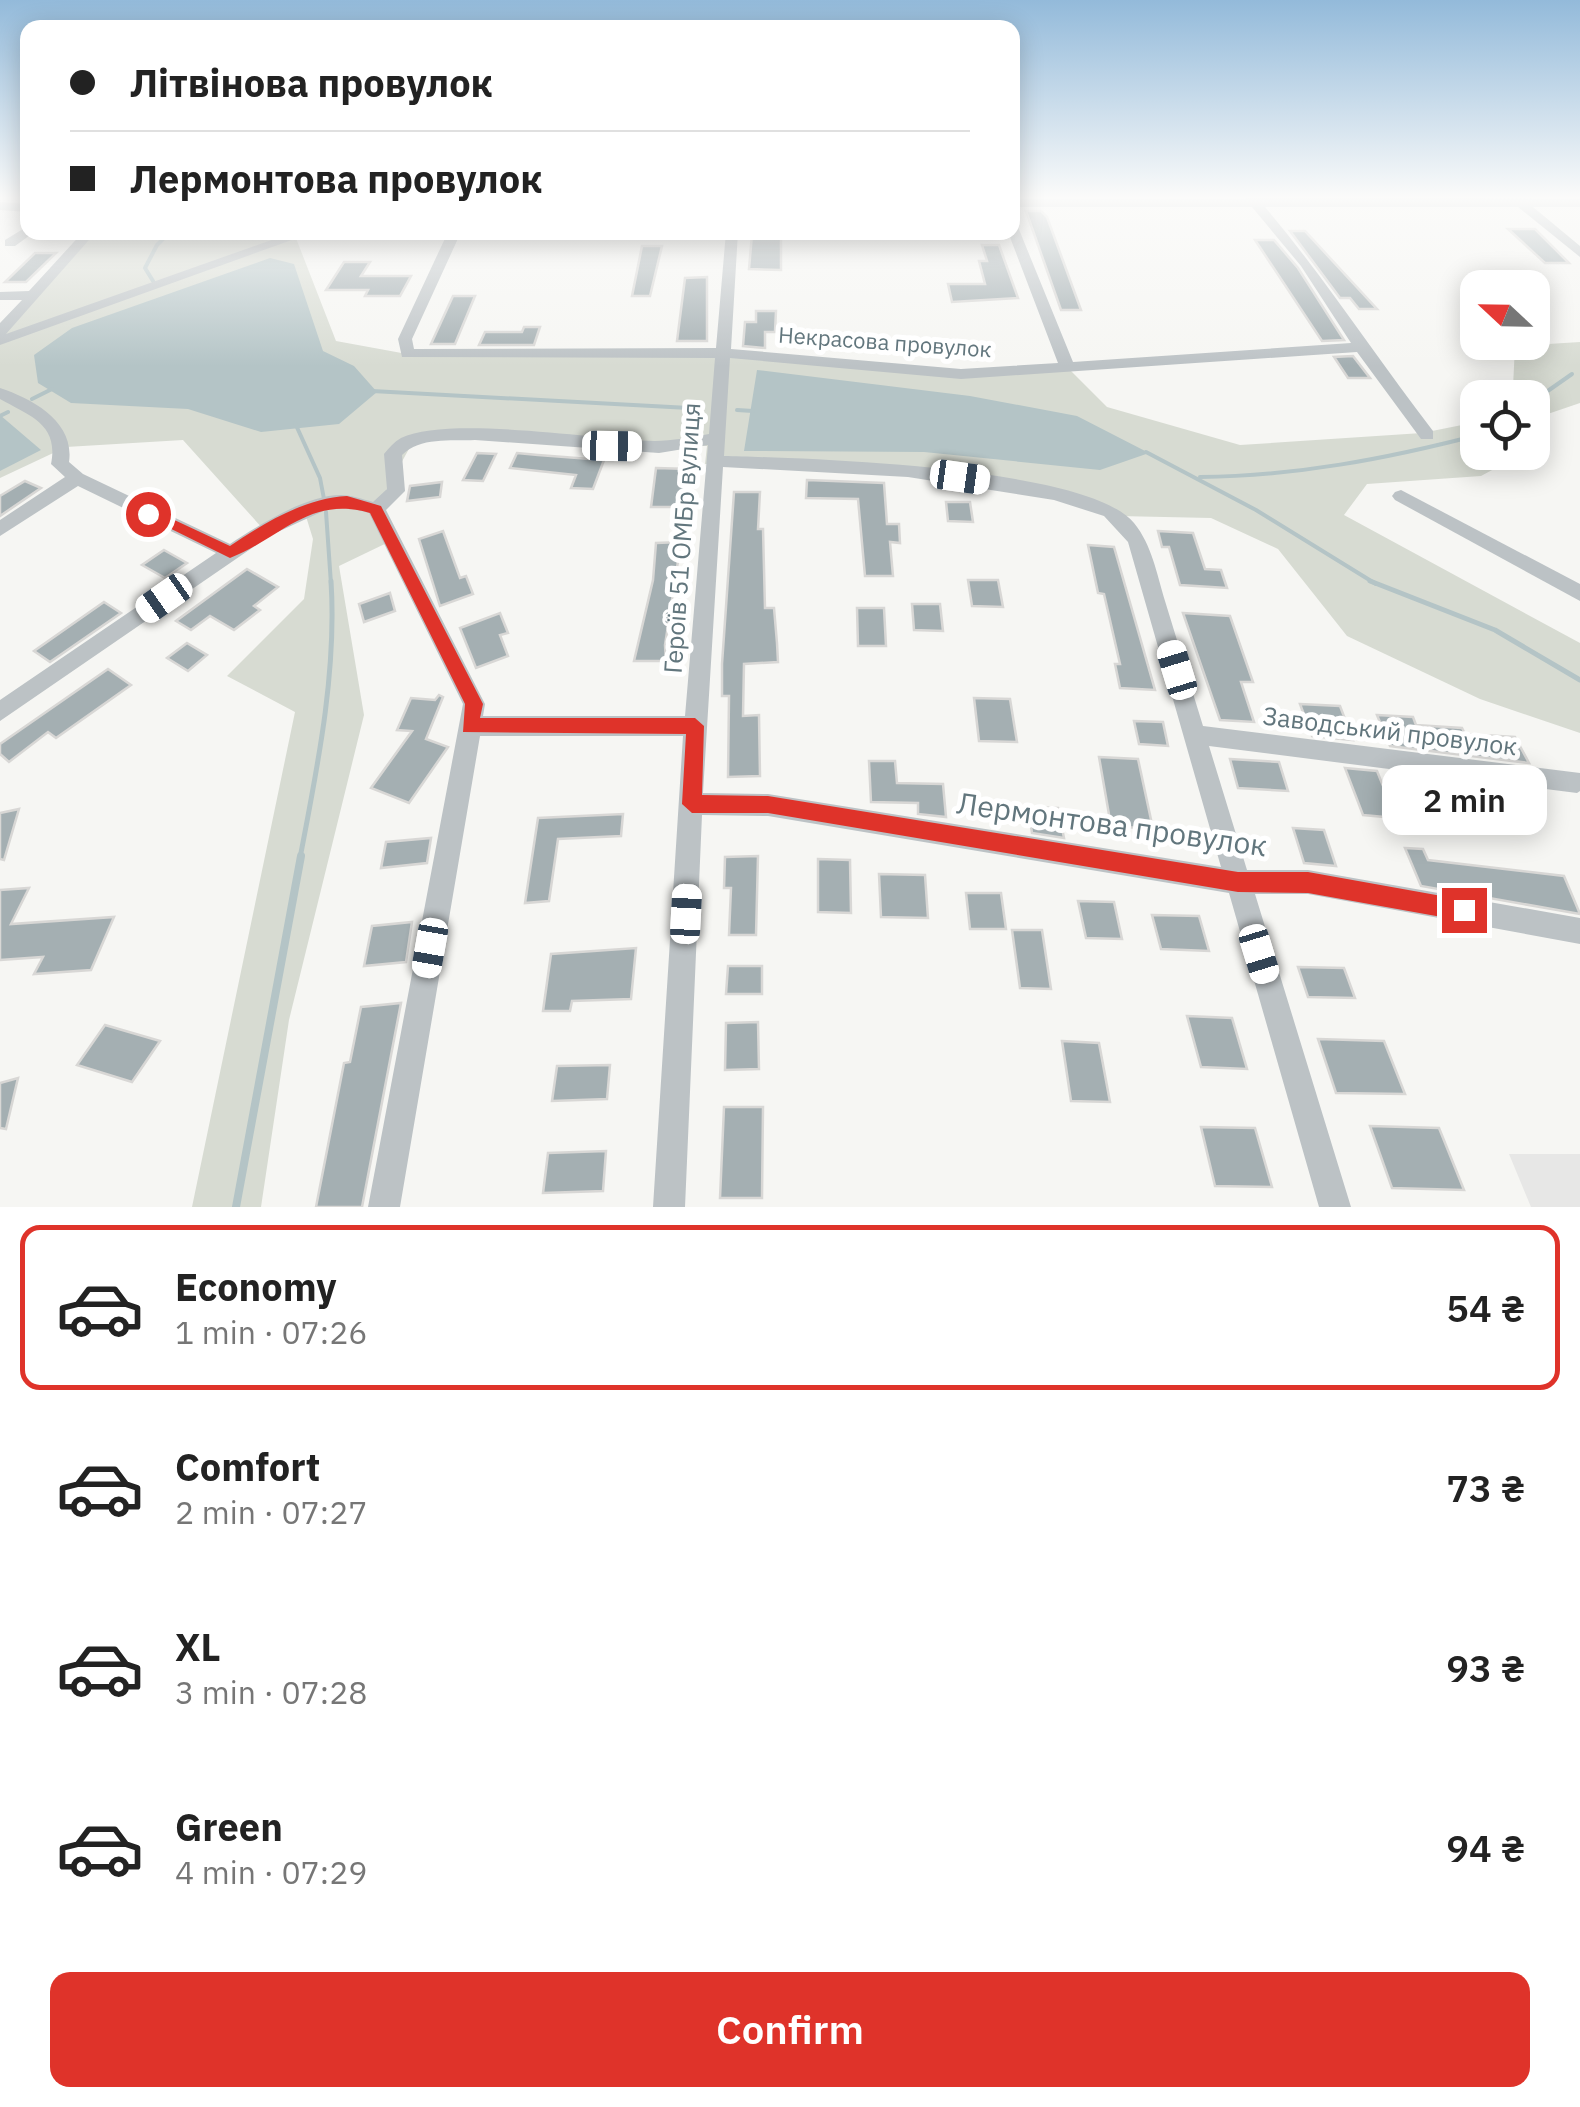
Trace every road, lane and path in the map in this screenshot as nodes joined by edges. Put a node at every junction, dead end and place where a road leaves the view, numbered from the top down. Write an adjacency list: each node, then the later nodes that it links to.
1 (71, 253): 8 (street)
2 (248, 253): 10 (street)
3 (445, 253): 12 (street, Некрасова провулок)
4 (731, 253): 12 (street, Героїв 51 ОМБр вулиця)
5 (1022, 253): 13 (street)
6 (1297, 253): 11 (street)
7 (0, 296): 8 (street)
8 (33, 296): 9 (street)
9 (0, 332)
10 (0, 341)
11 (1361, 347): 13 (street, Некрасова провулок); 15 (street)
12 (724, 353): 13 (street, Некрасова провулок); 16 (street, Героїв 51 ОМБр вулиця)
13 (1068, 368)
14 (0, 393): 17 (street)
15 (1427, 436)
16 (717, 449): 19 (street); 25 (street, Героїв 51 ОМБр вулиця); 26 (street)
17 (78, 478): 20 (street); 21 (street)
18 (1401, 496): 22 (street)
19 (376, 510): 21 (street); 24 (street)
20 (0, 529)
21 (230, 552): 23 (street)
22 (1580, 593)
23 (0, 712)
24 (470, 726): 25 (street); 31 (street)
25 (695, 726): 28 (street, Героїв 51 ОМБр вулиця)
26 (1198, 735): 27 (street, Заводський провулок); 29 (street)
27 (1576, 782)
28 (692, 804): 29 (street, Лермонтова провулок); 32 (street, Героїв 51 ОМБр вулиця)
29 (1238, 882): 30 (street, Лермонтова провулок); 33 (street)
30 (1580, 931)
31 (384, 1207)
32 (669, 1207)
33 (1335, 1207)

